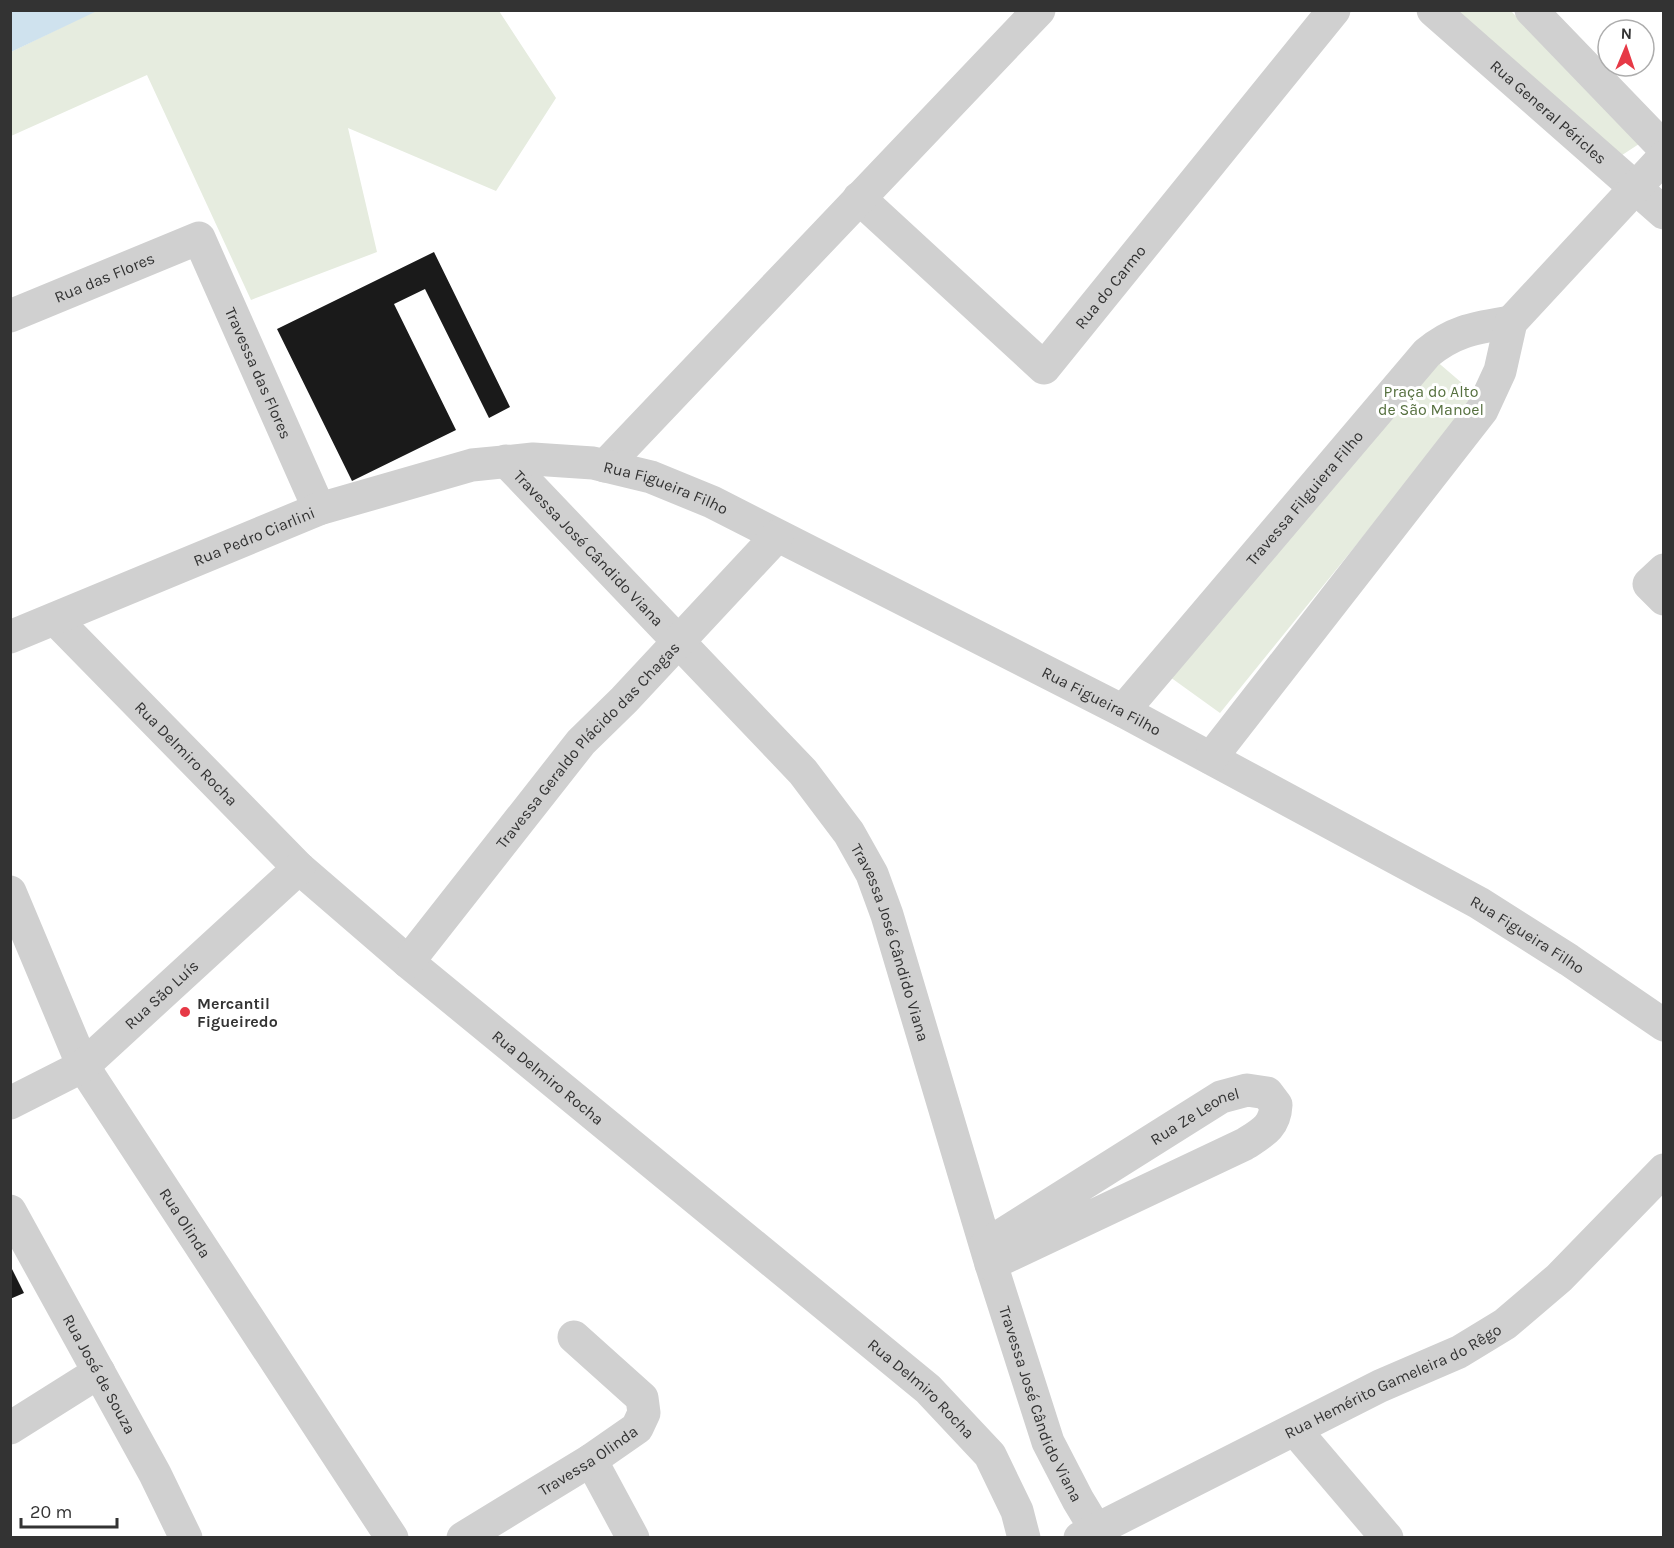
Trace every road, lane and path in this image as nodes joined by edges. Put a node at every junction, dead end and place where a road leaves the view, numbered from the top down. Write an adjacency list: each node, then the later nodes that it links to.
1 (1039, 10): 8 (street)
2 (1334, 10): 8 (street, Rua do Carmo)
3 (1433, 10): 7 (street, Rua General Péricles)
4 (1531, 10): 5 (street)
5 (1664, 148)
6 (1664, 157): 7 (street)
7 (1637, 188): 9 (street, Rua General Péricles); 12 (street)
8 (859, 198): 14 (street)
9 (1664, 213)
10 (199, 238): 11 (street, Rua das Flores); 15 (street, Travessa das Flores)
11 (10, 316)
12 (1510, 322): 22 (street, Travessa Filguiera Filho); 23 (street)
13 (506, 461): 14 (street, Rua Figueira Filho); 15 (street, Rua Pedro Ciarlini); 21 (street, Travessa José Cândido Viana)
14 (605, 466): 16 (street, Rua Figueira Filho)
15 (319, 508): 19 (street, Rua Pedro Ciarlini)
16 (777, 536): 21 (street, Travessa Geraldo Plácido das Chagas); 22 (street, Rua Figueira Filho)
17 (1664, 570): 18 (street)
18 (1664, 599)
19 (56, 619): 20 (street, Rua Pedro Ciarlini); 24 (street, Rua Delmiro Rocha)
20 (10, 637)
21 (678, 642): 26 (street, Travessa Geraldo Plácido das Chagas); 32 (street, Travessa José Cândido Viana)
22 (1123, 711): 23 (street, Rua Figueira Filho)
23 (1211, 758): 27 (street, Rua Figueira Filho)
24 (299, 868): 26 (street, Rua Delmiro Rocha); 28 (street, Rua São Luís)
25 (10, 892): 28 (street, Rua Olinda)
26 (408, 962): 43 (street, Rua Delmiro Rocha)
27 (1664, 1025)
28 (83, 1066): 29 (street, Rua São Luís); 40 (street, Rua Olinda)
29 (10, 1103)
30 (1664, 1170): 36 (street, Rua Hemérito Gameleira do Rêgo)
31 (10, 1210): 34 (street, Rua José de Souza)
32 (989, 1254): 32 (street, Rua Ze Leonel); 38 (street, Travessa José Cândido Viana)
33 (574, 1337): 37 (street, Travessa Olinda)
34 (99, 1372): 35 (street); 39 (street, Rua José de Souza)
35 (10, 1428)
36 (1295, 1430): 38 (street, Rua Hemérito Gameleira do Rêgo); 44 (street)
37 (591, 1460): 41 (street, Travessa Olinda); 42 (street)
38 (1092, 1535)
39 (186, 1538)
40 (392, 1538)
41 (463, 1538)
42 (633, 1538)
43 (1024, 1538)
44 (1387, 1538)

